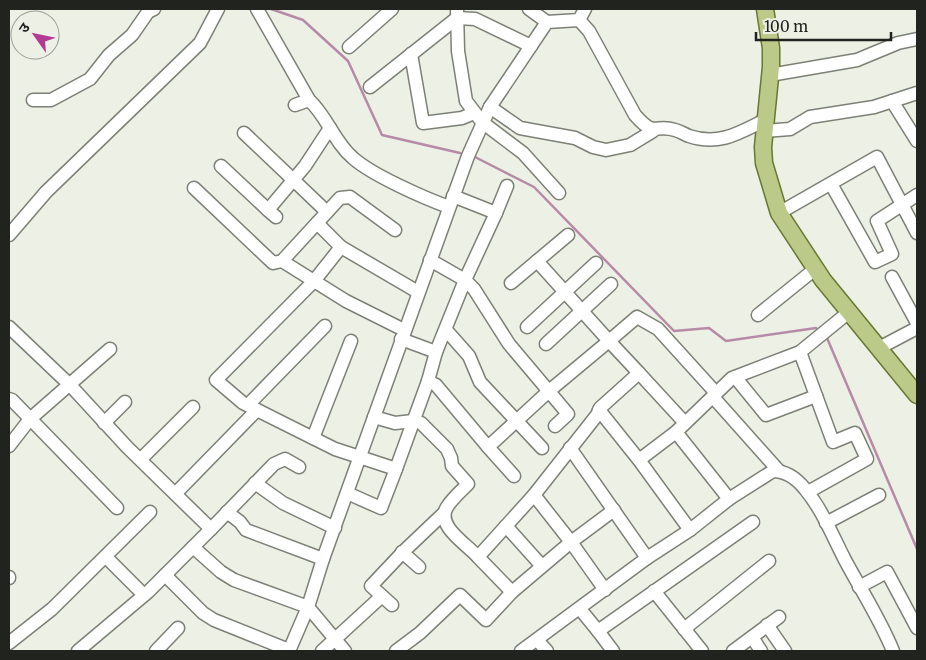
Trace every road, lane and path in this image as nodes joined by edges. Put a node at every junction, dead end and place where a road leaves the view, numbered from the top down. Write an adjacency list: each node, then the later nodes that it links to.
1 (152, 9): 18 (street)
2 (218, 9): 44 (street)
3 (257, 9): 19 (street)
4 (392, 9): 13 (street)
5 (529, 9): 9 (street)
6 (585, 9): 10 (street)
7 (765, 9): 15 (main road)
8 (457, 13): 12 (street); 14 (street); 23 (street)
9 (546, 16): 10 (street); 12 (street)
10 (579, 20): 26 (street)
11 (917, 39): 15 (street)
12 (531, 46): 22 (street)
13 (349, 47)
14 (412, 54): 16 (street); 23 (street)
15 (770, 75): 24 (main road)
16 (370, 88)
17 (917, 93): 20 (street)
18 (33, 100)
19 (309, 100): 21 (street); 25 (street)
20 (892, 101): 24 (street); 28 (street)
21 (296, 105)
22 (490, 107): 23 (street); 26 (street)
23 (478, 117): 34 (street); 36 (street)
24 (765, 126): 26 (street); 40 (main road)
25 (330, 128): 30 (street); 36 (street)
26 (653, 131)
27 (244, 133): 30 (street)
28 (917, 141)
29 (221, 166): 30 (street)
30 (294, 179): 38 (street)
31 (831, 184): 37 (street); 37 (street); 40 (street)
32 (507, 186): 39 (street)
33 (194, 188): 49 (street)
34 (559, 193)
35 (917, 195): 37 (street)
36 (451, 201): 39 (street); 47 (street)
37 (902, 205): 43 (street)
38 (327, 212): 41 (street); 42 (street)
39 (496, 213): 53 (street)
40 (779, 213): 51 (main road)
41 (317, 223): 46 (street); 49 (street)
42 (395, 230)
43 (917, 233)
44 (9, 235)
45 (568, 235): 48 (street)
46 (342, 247): 54 (street); 57 (street)
47 (430, 260): 53 (street); 57 (street)
48 (537, 261): 55 (street); 58 (street)
49 (282, 262): 54 (street)
50 (596, 263): 58 (street)
51 (815, 269): 60 (main road); 61 (street)
52 (892, 277): 62 (street)
53 (465, 280): 67 (street); 80 (street)
54 (314, 281): 68 (street); 87 (street)
55 (511, 283)
56 (611, 284): 59 (street)
57 (418, 292): 68 (street)
58 (565, 292): 59 (street); 64 (street)
59 (582, 311): 69 (street); 71 (street)
60 (848, 312): 72 (main road); 75 (street)
61 (758, 315)
62 (917, 323)
63 (325, 326): 87 (street)
64 (527, 326)
65 (9, 327): 79 (street)
66 (917, 328): 72 (street)
67 (446, 330): 74 (street); 92 (street)
68 (403, 334): 74 (street); 89 (street)
69 (609, 340): 76 (street); 80 (street); 81 (street)
70 (351, 341): 96 (street)
71 (546, 344)
72 (878, 348): 82 (main road)
73 (110, 349): 79 (street)
74 (436, 352): 78 (street)
75 (800, 352): 77 (street); 83 (street)
76 (639, 373): 88 (street); 95 (street)
77 (735, 377): 81 (street); 83 (street)
78 (428, 381): 91 (street); 98 (street)
79 (70, 385): 90 (street); 93 (street)
80 (549, 391): 92 (street); 94 (street)
81 (714, 395): 95 (street); 106 (street)
82 (917, 395)
83 (816, 396): 109 (street)
84 (9, 399): 90 (street)
85 (125, 402): 93 (street)
86 (193, 407): 102 (street)
87 (252, 408): 96 (street); 110 (street)
88 (599, 410): 100 (street); 103 (street)
89 (374, 417): 91 (street); 101 (street)
90 (30, 419): 97 (street); 115 (street)
91 (414, 421): 105 (street); 119 (street)
92 (518, 421): 98 (street); 99 (street)
93 (104, 422): 102 (street)
94 (555, 426)
95 (680, 428): 103 (street); 114 (street)
96 (314, 438): 101 (street)
97 (9, 446)
98 (488, 447): 107 (street)
99 (542, 448)
100 (570, 448): 112 (street); 116 (street)
101 (360, 456): 105 (street); 111 (street)
102 (141, 460): 110 (street)
103 (639, 460): 125 (street)
104 (299, 467): 108 (street)
105 (396, 470): 111 (street)
106 (779, 471): 109 (street); 114 (street)
107 (514, 476)
108 (255, 483): 118 (street); 123 (street)
109 (808, 492): 121 (street)
110 (176, 493): 124 (street)
111 (347, 493): 123 (street)
112 (534, 495): 122 (street); 126 (street)
113 (879, 495): 121 (street)
114 (729, 500): 125 (street)
115 (117, 508)
116 (614, 510): 126 (street); 131 (street)
117 (150, 512): 129 (street)
118 (227, 512): 124 (street); 132 (street)
119 (444, 512): 128 (street); 130 (street)
120 (753, 522): 139 (street)
121 (826, 524): 137 (street)
122 (506, 526): 130 (street); 134 (street)
123 (334, 528): 132 (street)
124 (212, 529): 127 (street)
125 (690, 530): 131 (street)
126 (571, 542): 134 (street); 138 (street)
127 (193, 547): 136 (street); 144 (street)
128 (402, 552): 135 (street); 142 (street)
129 (106, 557): 141 (street); 155 (street)
130 (478, 557): 140 (street)
131 (647, 558): 138 (street)
132 (323, 559): 144 (street)
133 (770, 561): 150 (street)
134 (541, 565): 140 (street)
135 (419, 567)
136 (165, 575): 141 (street); 156 (street)
137 (859, 587): 149 (street); 170 (street)
138 (605, 590): 145 (street)
139 (654, 591): 150 (street); 151 (street)
140 (512, 592): 162 (street)
141 (144, 595): 157 (street)
142 (382, 596): 143 (street); 153 (street)
143 (392, 605)
144 (308, 607): 153 (street); 159 (street)
145 (580, 609): 151 (street); 154 (street)
146 (779, 617): 147 (street)
147 (768, 626): 152 (street); 169 (street)
148 (178, 628): 158 (street)
149 (917, 628)
150 (684, 629): 166 (street)
151 (598, 631): 165 (street)
152 (752, 637): 167 (street); 168 (street)
153 (335, 638): 160 (street); 161 (street)
154 (537, 640): 163 (street); 164 (street)
155 (9, 643)
156 (262, 645): 159 (street)
157 (78, 651)
158 (156, 651)
159 (289, 651)
160 (322, 651)
161 (345, 651)
162 (398, 651)
163 (521, 651)
164 (547, 651)
165 (614, 651)
166 (702, 651)
167 (733, 651)
168 (761, 651)
169 (785, 651)
170 (893, 651)

